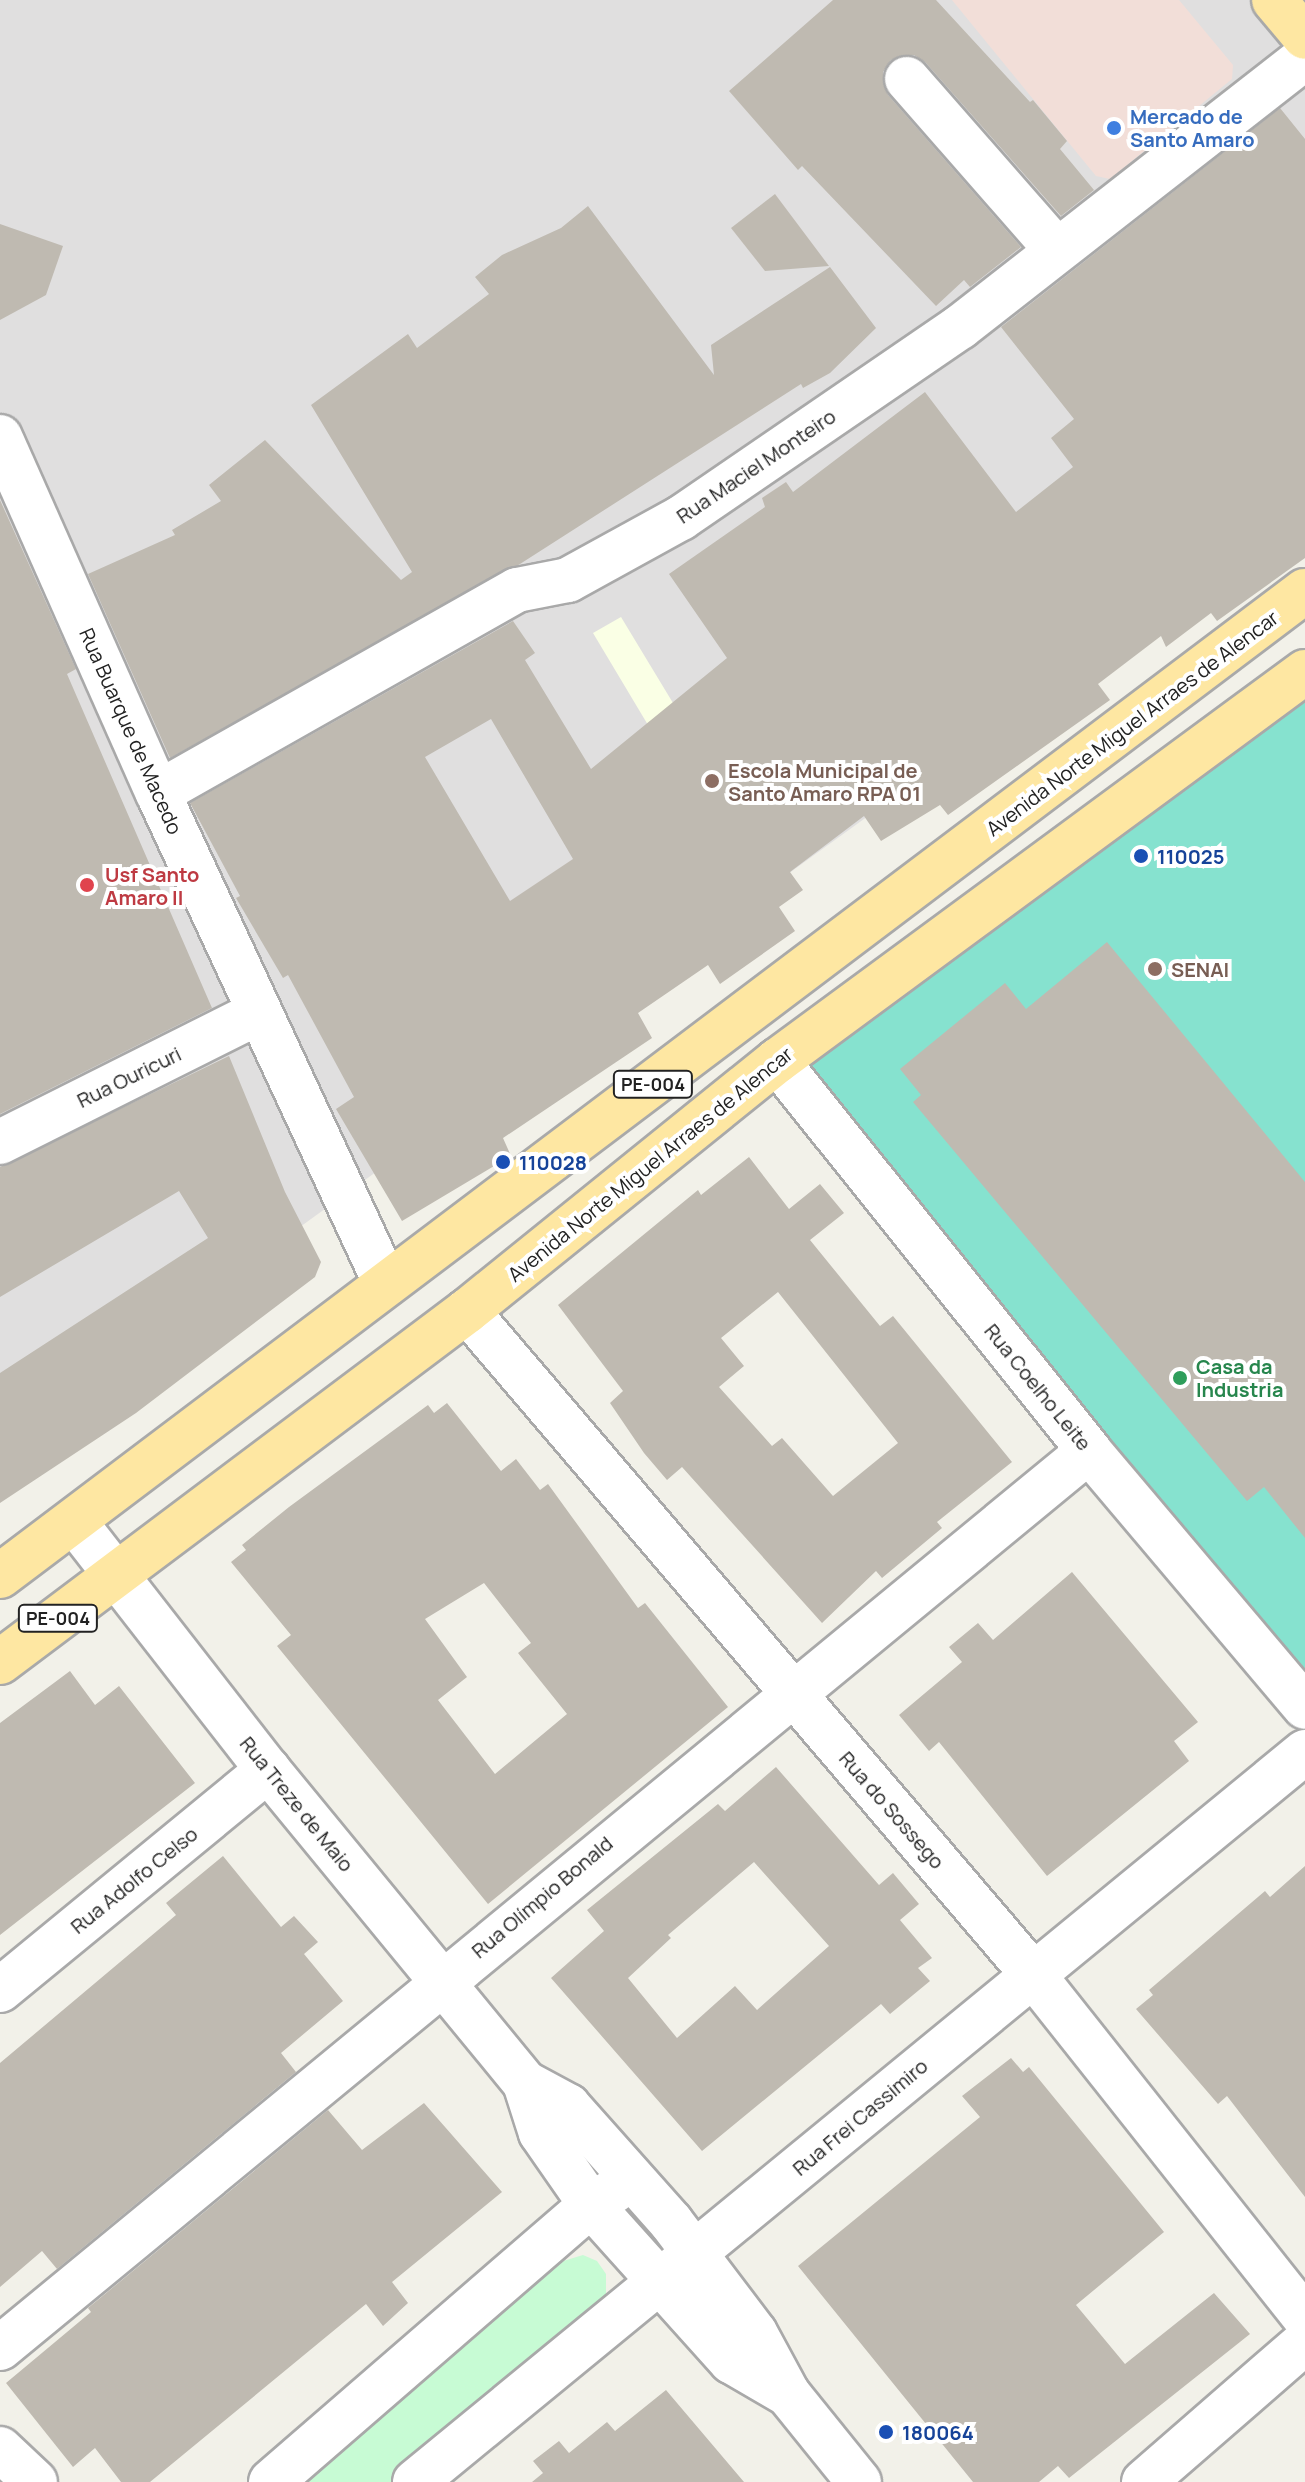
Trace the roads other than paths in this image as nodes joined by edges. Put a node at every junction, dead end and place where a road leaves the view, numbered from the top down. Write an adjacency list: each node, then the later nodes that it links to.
1 (1274, 0): 2 (main road)
2 (1305, 37)
3 (1305, 57): 5 (street, Rua Maciel Monteiro)
4 (907, 79): 5 (street)
5 (1056, 249): 9 (street, Rua Maciel Monteiro)
6 (0, 437): 9 (street, Rua Buarque de Macedo)
7 (1305, 591): 13 (main road, Avenida Norte Miguel Arraes de Alencar / PE-004)
8 (1305, 672): 11 (main road, Avenida Norte Miguel Arraes de Alencar / PE-004)
9 (158, 793): 10 (street, Rua Buarque de Macedo)
10 (258, 1013): 12 (street, Rua Ouricuri); 13 (street, Rua Buarque de Macedo)
11 (777, 1061): 14 (main road, Avenida Norte Miguel Arraes de Alencar / PE-004); 15 (street, Rua Coelho Leite)
12 (0, 1142)
13 (386, 1284): 16 (main road, Avenida Norte Miguel Arraes de Alencar / PE-004)
14 (467, 1311): 17 (main road, Avenida Norte Miguel Arraes de Alencar / PE-004); 20 (street, Rua do Sossego)
15 (1089, 1451): 20 (street, Rua Olímpio Bonald); 21 (street, Rua Coelho Leite)
16 (74, 1521): 17 (street, Rua Treze de Maio); 18 (main road, Avenida Norte Miguel Arraes de Alencar / PE-004)
17 (116, 1575): 19 (main road, Avenida Norte Miguel Arraes de Alencar / PE-004); 23 (street, Rua Treze de Maio)
18 (0, 1576)
19 (0, 1662)
20 (790, 1692): 24 (street, Rua do Sossego); 25 (street, Rua Olímpio Bonald)
21 (1305, 1707)
22 (1305, 1752): 24 (street, Rua Frei Cassimiro)
23 (268, 1770): 25 (street, Rua Treze de Maio); 26 (street, Rua Adolfo Celso)
24 (1031, 1972): 30 (street, Rua Frei Cassimiro); 32 (street, Rua do Sossego)
25 (442, 1980): 27 (street, Rua Treze de Maio); 34 (street, Rua Olímpio Bonald)
26 (0, 1990)
27 (525, 2083): 28 (street, Rua Treze de Maio); 29 (street, Rua Treze de Maio)
28 (645, 2191): 29 (street); 30 (street, Rua Treze de Maio)
29 (591, 2205): 31 (street, Rua Treze de Maio); 40 (street)
30 (697, 2255): 31 (street, Rua Frei Cassimiro); 35 (street, Rua Treze de Maio)
31 (659, 2286): 35 (street, Rua Treze de Maio); 37 (street, Rua Frei Cassimiro)
32 (1305, 2318)
33 (1305, 2342): 42 (street)
34 (0, 2348)
35 (788, 2394): 41 (street, Rua Treze de Maio)
36 (0, 2449): 38 (street); 39 (street)
37 (428, 2478)
38 (17, 2482)
39 (35, 2482)
40 (271, 2482)
41 (859, 2482)
42 (1144, 2482)

